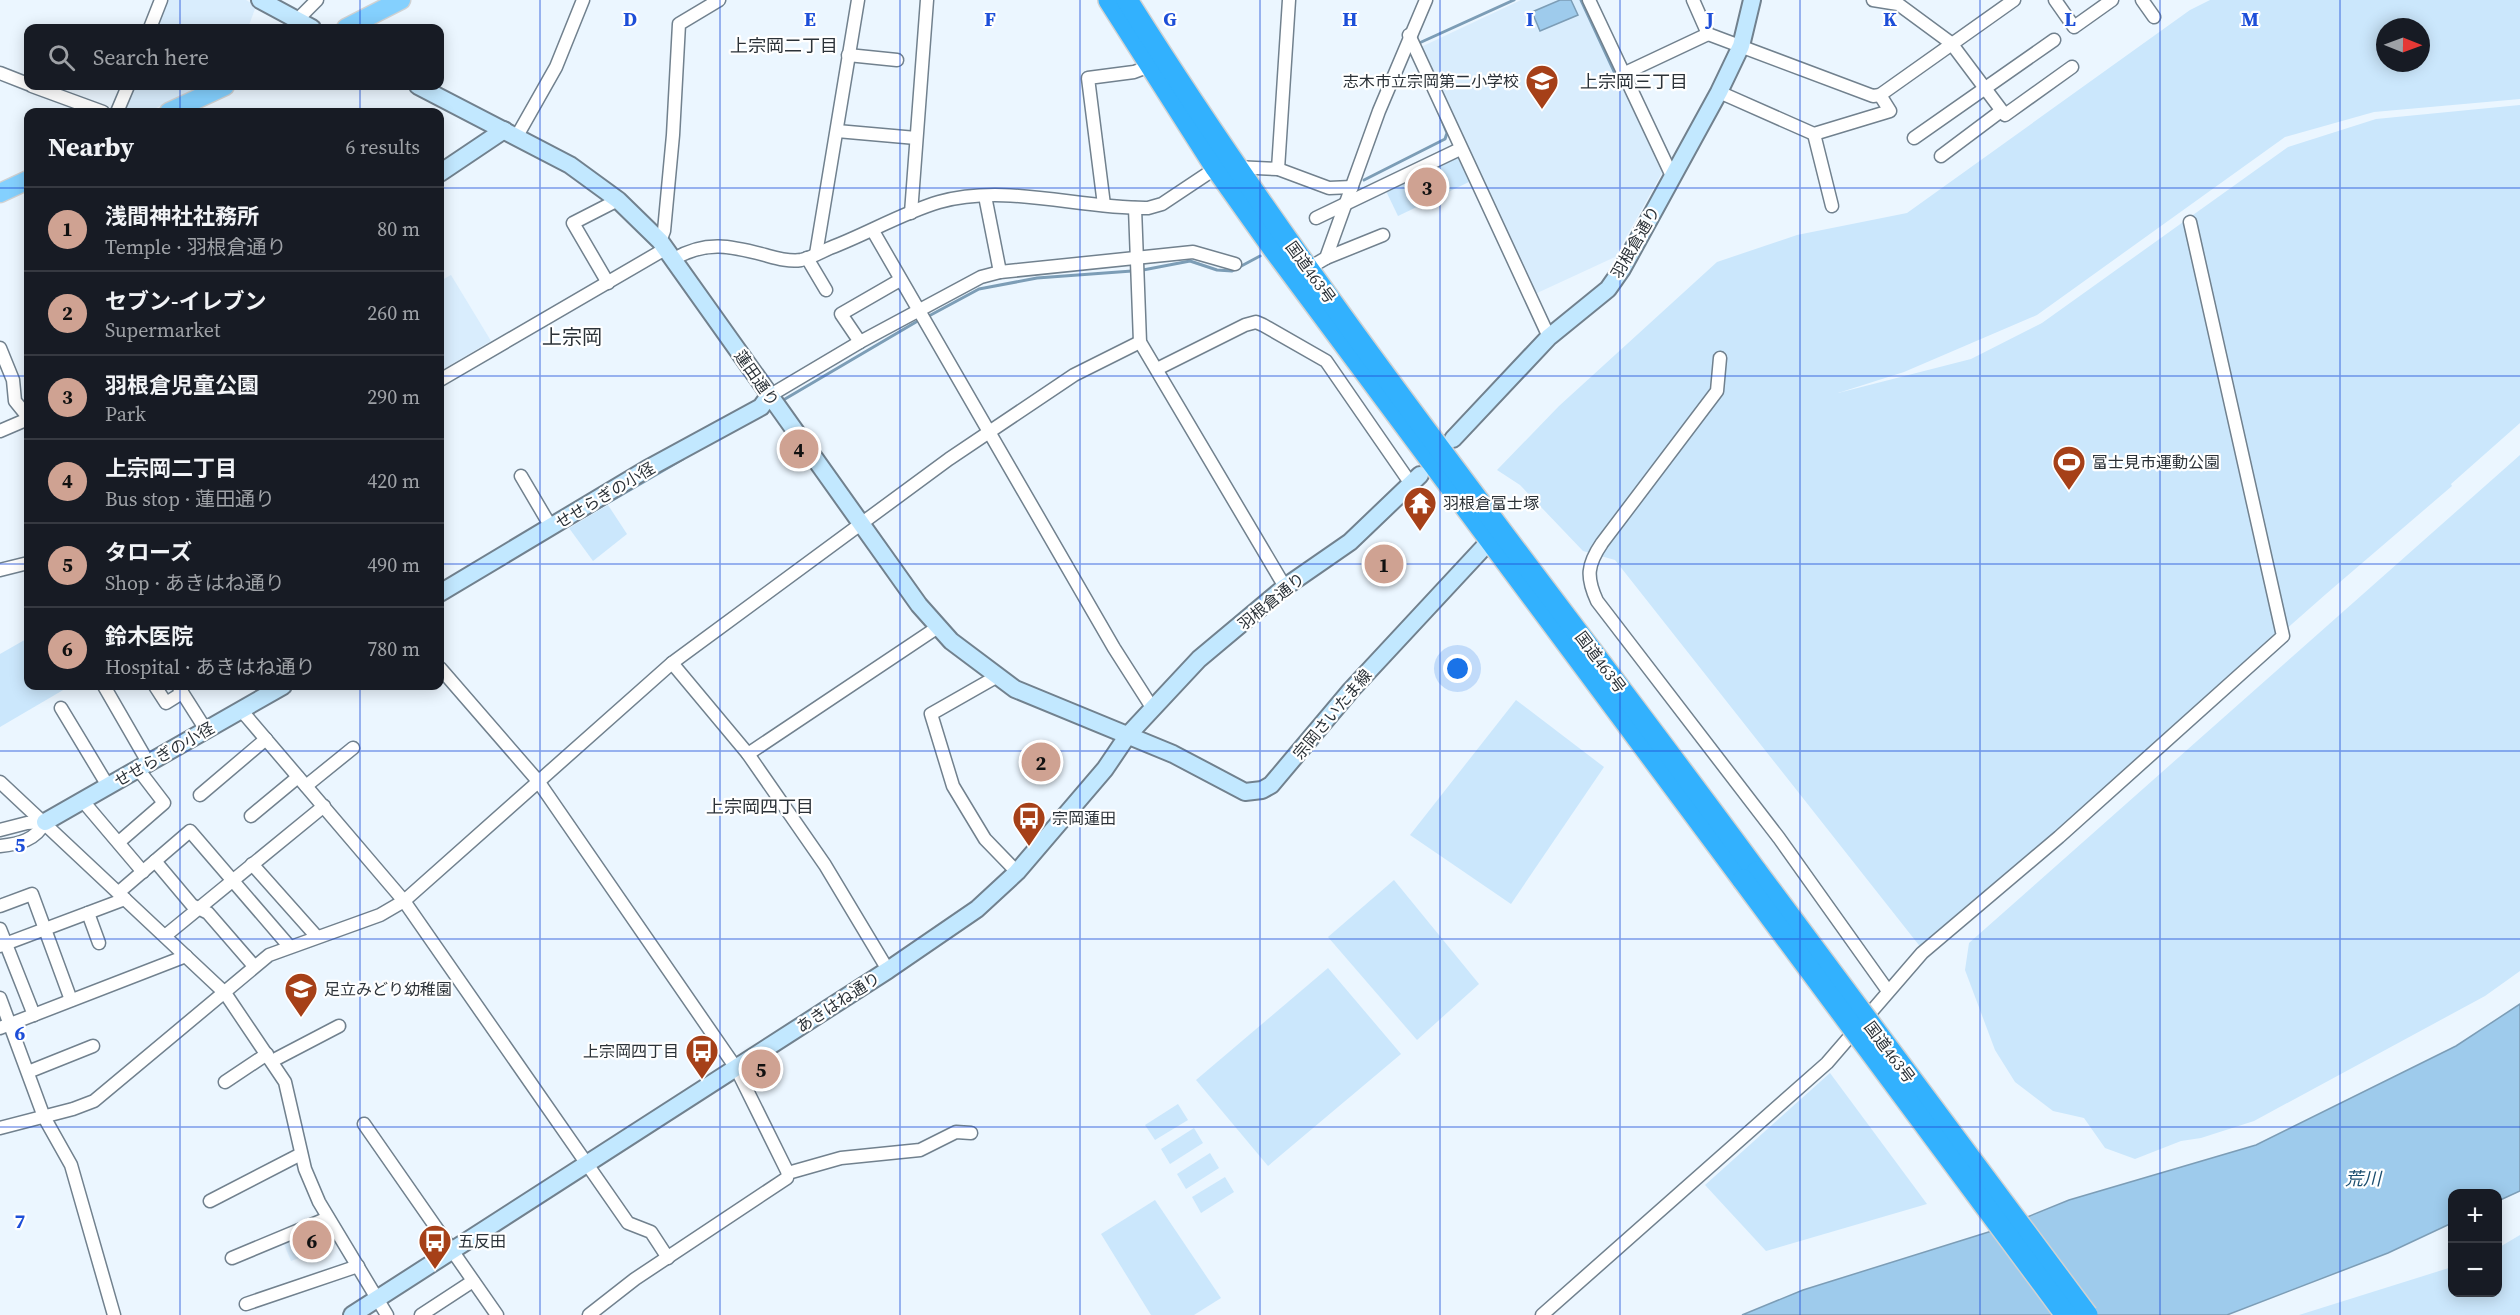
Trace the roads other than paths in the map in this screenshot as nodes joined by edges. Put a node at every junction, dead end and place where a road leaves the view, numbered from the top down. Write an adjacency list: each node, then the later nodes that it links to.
1 (162, 0): 24 (street)
2 (260, 0): 23 (street)
3 (317, 0): 23 (street)
4 (401, 0): 26 (main road)
5 (583, 0): 51 (street)
6 (719, 0): 75 (street)
7 (858, 0): 32 (street)
8 (927, 0): 53 (street)
9 (1108, 0): 34 (highway, 国道463号)
10 (1127, 0): 57 (highway, 国道463号)
11 (1289, 0): 58 (street)
12 (1426, 0): 28 (street)
13 (1589, 0): 37 (street)
14 (1693, 0): 27 (street)
15 (1752, 0): 31 (street, 羽根倉通り)
16 (1873, 0): 21 (street)
17 (2014, 0): 30 (street)
18 (2055, 0): 19 (street)
19 (2112, 0)
20 (2142, 0): 22 (street)
21 (1899, 2): 30 (street)
22 (2154, 17)
23 (296, 21): 25 (street)
24 (152, 24)
25 (303, 24)
26 (354, 24)
27 (1708, 34): 31 (street); 37 (street)
28 (1409, 35): 55 (street); 62 (street)
29 (2054, 40): 39 (street)
30 (1951, 43): 39 (street); 45 (street)
31 (1741, 46): 44 (street, 羽根倉通り); 45 (street)
32 (848, 55): 33 (street); 50 (street)
33 (897, 60)
34 (1150, 66): 57 (highway, 国道463号); 67 (street)
35 (2072, 67): 49 (street)
36 (0, 73): 38 (street)
37 (1623, 74): 60 (street)
38 (24, 83)
39 (1985, 88): 49 (street); 54 (street)
40 (44, 90): 46 (street)
41 (126, 90): 47 (street)
42 (216, 90): 48 (main road)
43 (426, 90): 51 (street, 蓮田通り)
44 (1719, 92): 52 (street); 60 (street, 羽根倉通り)
45 (1880, 95): 52 (street)
46 (92, 108)
47 (118, 108)
48 (178, 108)
49 (2001, 111): 56 (street)
50 (837, 131): 53 (street); 76 (street)
51 (511, 133): 59 (street); 65 (street, 蓮田通り)
52 (1815, 134): 68 (street)
53 (916, 138): 70 (street)
54 (1914, 138)
55 (1460, 149): 66 (street); 85 (street)
56 (1941, 156)
57 (1226, 167): 58 (street); 69 (street); 78 (highway, 国道463号); 102 (highway, 国道463号)
58 (1278, 169): 62 (street)
59 (444, 171)
60 (1672, 176): 85 (street, 羽根倉通り)
61 (24, 182): 63 (main road)
62 (1352, 187): 66 (street)
63 (0, 193)
64 (985, 196): 67 (street); 70 (street); 80 (street)
65 (618, 200): 75 (street, 蓮田通り); 82 (street)
66 (1347, 202): 71 (street); 78 (street)
67 (1104, 205): 69 (street)
68 (1832, 206)
69 (1135, 208): 77 (street)
70 (911, 213): 73 (street)
71 (1316, 218)
72 (2190, 222): 158 (street)
73 (873, 231): 76 (street); 81 (street)
74 (1383, 235): 78 (street)
75 (666, 250): 76 (street); 82 (street); 92 (street, 蓮田通り)
76 (811, 256): 83 (street)
77 (1138, 259): 79 (street); 80 (street); 87 (street)
78 (1317, 263): 102 (highway, 国道463号)
79 (1235, 264)
80 (1000, 272): 84 (street)
81 (900, 280): 84 (street); 86 (street)
82 (608, 283): 91 (street)
83 (826, 290)
84 (918, 310): 86 (street); 96 (street)
85 (1549, 337): 97 (street, 羽根倉通り)
86 (860, 342): 92 (street)
87 (1140, 342): 90 (street); 96 (street)
88 (0, 348): 93 (street)
89 (1720, 358): 158 (street)
90 (1157, 369): 99 (street); 105 (street)
91 (444, 378)
92 (769, 396): 100 (street, 蓮田通り); 101 (street, せせらぎの小径)
93 (24, 413)
94 (24, 420): 95 (street)
95 (0, 431)
96 (988, 433): 100 (street); 117 (street)
97 (1453, 439)
98 (521, 476): 101 (street)
99 (1415, 479): 105 (street, 羽根倉通り)
100 (862, 526): 107 (street, 蓮田通り); 108 (street)
101 (551, 527): 106 (street, せせらぎの小径)
102 (1495, 534): 120 (street, 宗岡さいたま線); 141 (highway, 国道463号)
103 (24, 564): 104 (street)
104 (0, 570)
105 (1285, 587): 117 (street, 羽根倉通り)
106 (444, 591)
107 (938, 627): 110 (street, 蓮田通り); 123 (street)
108 (672, 663): 123 (street); 126 (street)
109 (444, 673): 126 (street)
110 (996, 677): 120 (street, 蓮田通り); 140 (street)
111 (106, 690): 124 (street)
112 (158, 690): 113 (street)
113 (179, 690)
114 (181, 690): 119 (street)
115 (277, 690): 118 (street, せせらぎの小径)
116 (61, 708): 128 (street)
117 (1153, 709): 120 (street, 羽根倉通り)
118 (244, 713): 119 (street, せせらぎの小径); 121 (street)
119 (206, 730): 124 (street, せせらぎの小径)
120 (1128, 735): 140 (street, あきはね通り)
121 (266, 739): 125 (street); 129 (street)
122 (353, 748): 125 (street)
123 (748, 754): 157 (street)
124 (144, 766): 128 (street, せせらぎの小径); 135 (street)
125 (302, 781): 131 (street); 132 (street)
126 (538, 781): 144 (street); 167 (street)
127 (0, 782): 133 (street)
128 (108, 786): 130 (street, せせらぎの小径)
129 (200, 795)
130 (82, 800): 133 (street, せせらぎの小径); 135 (street)
131 (324, 806): 138 (street); 144 (street)
132 (251, 816)
133 (45, 822): 134 (street, せせらぎの小径); 136 (street, せせらぎの小径); 143 (street)
134 (0, 830)
135 (119, 842): 139 (street)
136 (0, 846)
137 (155, 861): 139 (street); 142 (street); 146 (street)
138 (252, 864): 142 (street); 151 (street)
139 (143, 872): 143 (street)
140 (1017, 872): 157 (street, あきはね通り)
141 (1750, 876): 193 (highway, 国道463号, bridge); 194 (highway, 国道463号, bridge)
142 (233, 880): 146 (street); 154 (street)
143 (122, 895): 147 (street); 150 (street)
144 (404, 901): 151 (street); 175 (street)
145 (0, 906): 149 (street)
146 (200, 909): 150 (street); 156 (street)
147 (88, 913): 149 (street); 152 (street)
148 (0, 929): 153 (street)
149 (45, 929): 153 (street); 161 (street)
150 (165, 936): 155 (street)
151 (317, 937): 154 (street)
152 (99, 943)
153 (3, 945): 162 (street)
154 (289, 946): 156 (street)
155 (186, 956): 159 (street); 161 (street)
156 (254, 966): 159 (street)
157 (888, 970): 167 (street, あきはね通り)
158 (1888, 991): 192 (street)
159 (225, 993): 166 (street); 170 (street)
160 (0, 998): 163 (street)
161 (71, 1000): 162 (street)
162 (34, 1015): 163 (street)
163 (5, 1026): 168 (street)
164 (339, 1026): 166 (street)
165 (93, 1046): 168 (street)
166 (269, 1058): 169 (street); 174 (street)
167 (736, 1068): 175 (street, あきはね通り); 176 (street)
168 (28, 1072): 170 (street)
169 (225, 1082)
170 (44, 1117): 172 (street); 186 (street)
171 (364, 1124): 179 (street)
172 (0, 1128)
173 (971, 1133): 176 (street)
174 (301, 1154): 177 (street); 178 (street)
175 (586, 1165): 179 (street, あきはね通り); 181 (street)
176 (788, 1173): 181 (street)
177 (210, 1201)
178 (328, 1218): 180 (street); 182 (street)
179 (452, 1251): 183 (street); 184 (street, あきはね通り)
180 (232, 1258)
181 (668, 1258): 191 (street)
182 (358, 1266): 184 (street); 185 (street)
183 (473, 1281): 189 (street); 190 (street)
184 (377, 1299): 187 (street, あきはね通り); 188 (street)
185 (246, 1304)
186 (114, 1315)
187 (352, 1315)
188 (387, 1315)
189 (421, 1315)
190 (497, 1315)
191 (590, 1315)
192 (1542, 1315)
193 (2066, 1315)
194 (2087, 1315)

